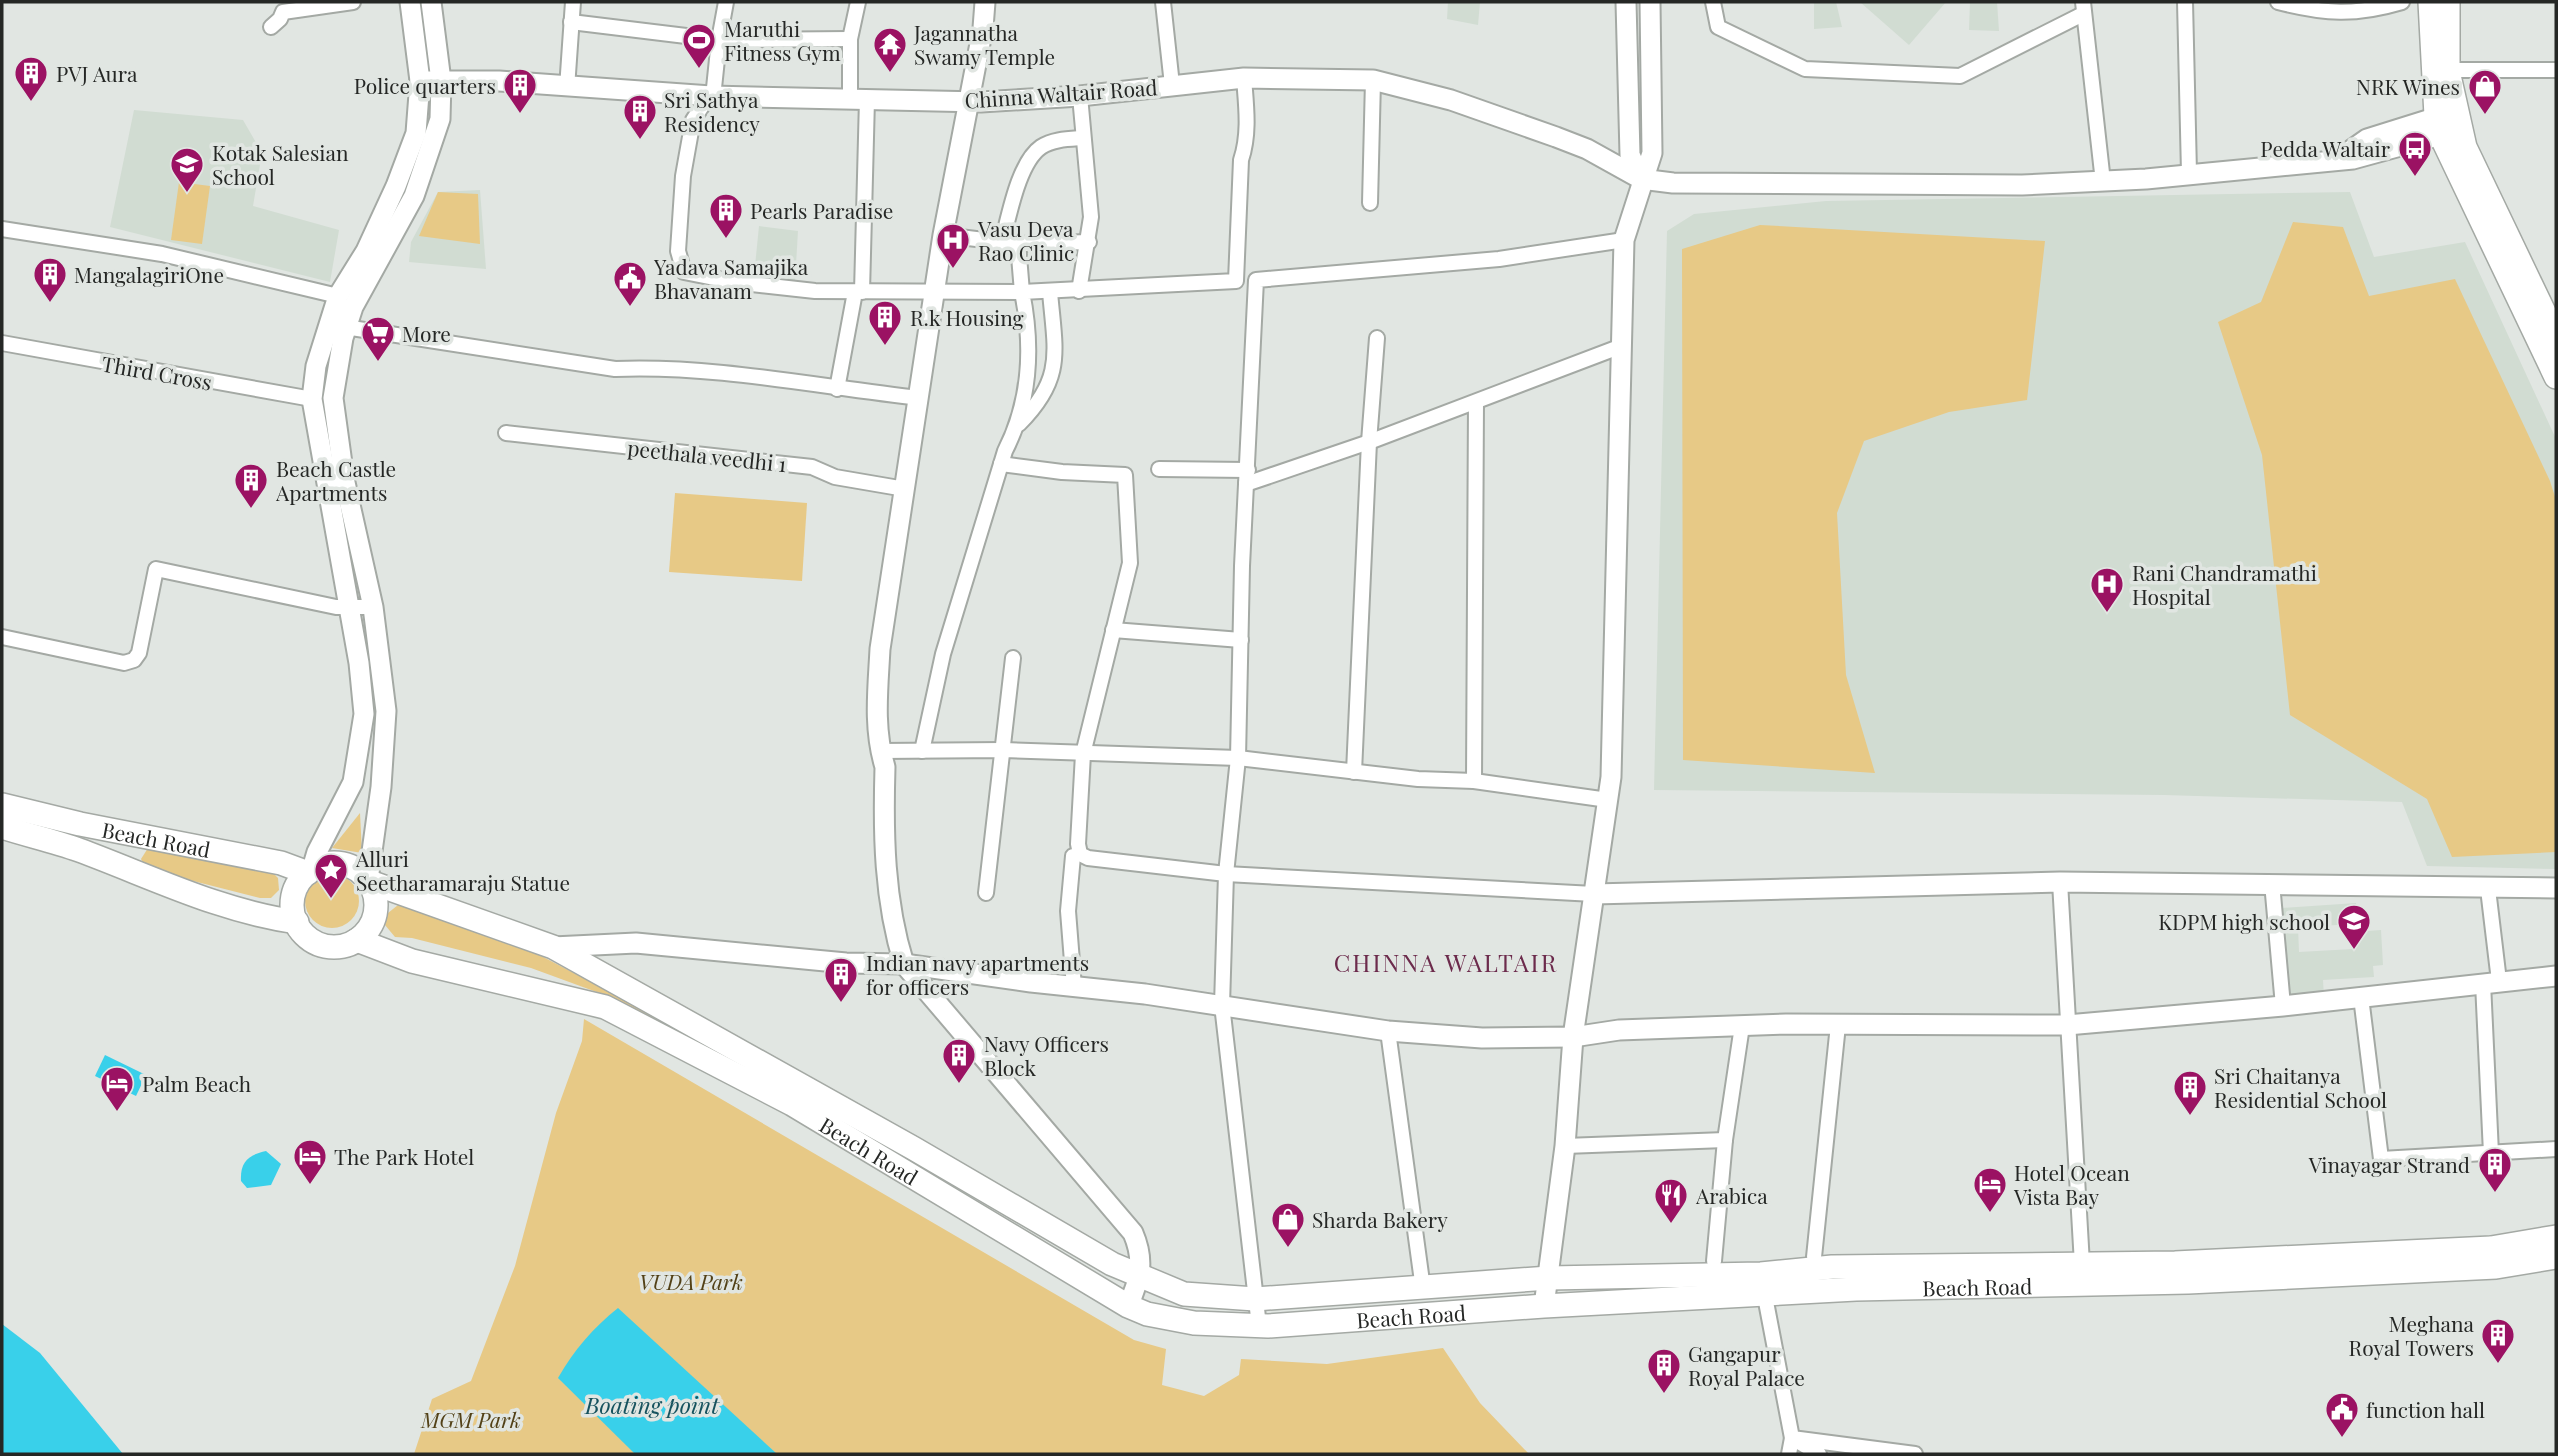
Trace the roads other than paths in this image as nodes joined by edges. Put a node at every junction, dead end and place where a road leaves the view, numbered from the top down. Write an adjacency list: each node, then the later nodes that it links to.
1 (352, 2): 19 (street)
2 (410, 2): 27 (street)
3 (431, 2): 28 (street)
4 (573, 2): 18 (street)
5 (726, 2): 22 (street)
6 (858, 2): 21 (street)
7 (985, 2): 34 (street)
8 (1163, 2): 29 (street)
9 (1626, 2): 38 (street)
10 (1650, 2): 38 (street)
11 (1713, 2): 17 (street)
12 (2185, 2): 37 (street)
13 (2278, 2): 14 (street)
14 (2402, 2)
15 (2430, 2): 20 (main road)
16 (2448, 2): 20 (main road)
17 (2083, 8): 39 (street)
18 (571, 22): 22 (street); 30 (street)
19 (271, 27)
20 (2439, 30): 23 (main road)
21 (850, 39): 22 (street); 33 (street)
22 (719, 40): 31 (street)
23 (2440, 70): 24 (street); 35 (main road)
24 (2556, 70)
25 (1244, 78): 26 (street, Chinna Waltair Road); 29 (street, Chinna Waltair Road); 48 (street)
26 (1373, 80): 38 (street, Chinna Waltair Road); 40 (street)
27 (420, 81): 28 (street, Chinna Waltair Road); 54 (street)
28 (441, 81): 30 (street, Chinna Waltair Road); 55 (street)
29 (1172, 85): 32 (street, Chinna Waltair Road)
30 (567, 88): 31 (street, Chinna Waltair Road)
31 (711, 96): 33 (street, Chinna Waltair Road); 51 (street)
32 (1080, 96): 34 (street, Chinna Waltair Road); 36 (street)
33 (859, 99): 34 (street, Chinna Waltair Road); 51 (street)
34 (967, 100): 42 (street)
35 (2448, 123): 37 (street, Chinna Waltair Road); 56 (main road); 60 (main road)
36 (1083, 138): 44 (street); 45 (street)
37 (2189, 173): 39 (street, Chinna Waltair Road)
38 (1641, 178): 39 (street, Chinna Waltair Road); 43 (street)
39 (2103, 181)
40 (1370, 203)
41 (2, 229): 54 (street)
42 (943, 235): 44 (street); 49 (street)
43 (1624, 240): 47 (street); 59 (street)
44 (1002, 242): 46 (street)
45 (1089, 242): 46 (street); 50 (street)
46 (1018, 244): 52 (street)
47 (1256, 279): 48 (street); 70 (street)
48 (1236, 281): 50 (street)
49 (935, 290): 51 (street); 52 (street); 62 (street)
50 (1079, 291): 53 (street)
51 (859, 292): 61 (street)
52 (1022, 292): 53 (street); 65 (street)
53 (1050, 292): 65 (street)
54 (338, 296): 63 (street)
55 (345, 327): 61 (street); 72 (street)
56 (2556, 337)
57 (1377, 338): 67 (street)
58 (2, 343): 63 (street, Third Cross)
59 (1619, 347): 64 (street); 85 (street)
60 (2556, 377)
61 (837, 388): 62 (street)
62 (920, 398): 71 (street)
63 (312, 399): 73 (street)
64 (1476, 402): 67 (street); 84 (street)
65 (1019, 424): 68 (street)
66 (506, 433): 71 (street, peethala veedhi 1)
67 (1368, 442): 70 (street); 83 (street)
68 (1001, 464): 74 (street); 80 (street)
69 (1159, 468): 70 (street)
70 (1247, 477): 76 (street)
71 (905, 489): 79 (street)
72 (373, 607): 73 (street); 91 (street)
73 (348, 608): 75 (street); 89 (street)
74 (1113, 631): 76 (street); 81 (street)
75 (2, 636)
76 (1241, 640): 82 (street)
77 (1013, 658): 78 (street)
78 (1004, 750): 80 (street); 81 (street); 96 (street)
79 (880, 751): 80 (street); 101 (street)
80 (922, 751)
81 (1083, 754): 82 (street); 90 (street)
82 (1238, 758): 83 (street); 90 (street)
83 (1354, 772): 84 (street)
84 (1474, 782): 85 (street)
85 (1608, 800): 97 (street)
86 (2, 804): 89 (main road, Beach Road)
87 (2, 827): 98 (main road, Beach Road)
88 (1073, 856): 104 (street)
89 (310, 871): 91 (main road); 98 (main road)
90 (1226, 874): 97 (street); 106 (street)
91 (369, 881): 99 (main road); 100 (main road, Beach Road)
92 (2060, 882): 93 (street); 97 (street); 109 (street)
93 (2272, 883): 95 (street); 107 (street)
94 (2556, 888): 95 (street)
95 (2488, 889): 103 (street)
96 (986, 894)
97 (1594, 894): 112 (street)
98 (297, 922): 99 (main road)
99 (357, 940): 127 (main road, Beach Road)
100 (553, 947): 101 (street); 123 (main road, Beach Road)
101 (904, 964): 104 (street); 123 (street)
102 (2556, 976): 103 (street)
103 (2491, 982): 105 (street); 116 (street)
104 (1074, 987): 106 (street)
105 (2361, 997): 107 (street); 116 (street)
106 (1222, 1005): 111 (street); 126 (street)
107 (2283, 1006): 109 (street)
108 (1838, 1025): 109 (street); 110 (street); 118 (street)
109 (2067, 1025): 121 (street)
110 (1742, 1026): 112 (street); 113 (street)
111 (1388, 1031): 112 (street); 125 (street)
112 (1573, 1037): 114 (street)
113 (1725, 1140): 114 (street); 120 (street)
114 (1565, 1146): 122 (street)
115 (2556, 1149): 116 (street)
116 (2491, 1153)
117 (2556, 1237): 121 (main road, Beach Road)
118 (1814, 1257)
119 (2556, 1257): 124 (main road, Beach Road)
120 (1714, 1261)
121 (2082, 1264): 124 (main road, Beach Road)
122 (1549, 1278): 124 (main road, Beach Road); 125 (main road, Beach Road); 128 (street)
123 (1141, 1279): 126 (main road, Beach Road); 127 (street)
124 (1763, 1285): 128 (main road, Beach Road); 130 (street)
125 (1423, 1289): 126 (main road, Beach Road)
126 (1255, 1299): 129 (street)
127 (1128, 1306): 129 (main road, Beach Road)
128 (1544, 1306): 129 (main road, Beach Road)
129 (1259, 1326)
130 (1792, 1438): 131 (street); 132 (street); 133 (street)
131 (1789, 1454)
132 (1819, 1454)
133 (1915, 1454)

